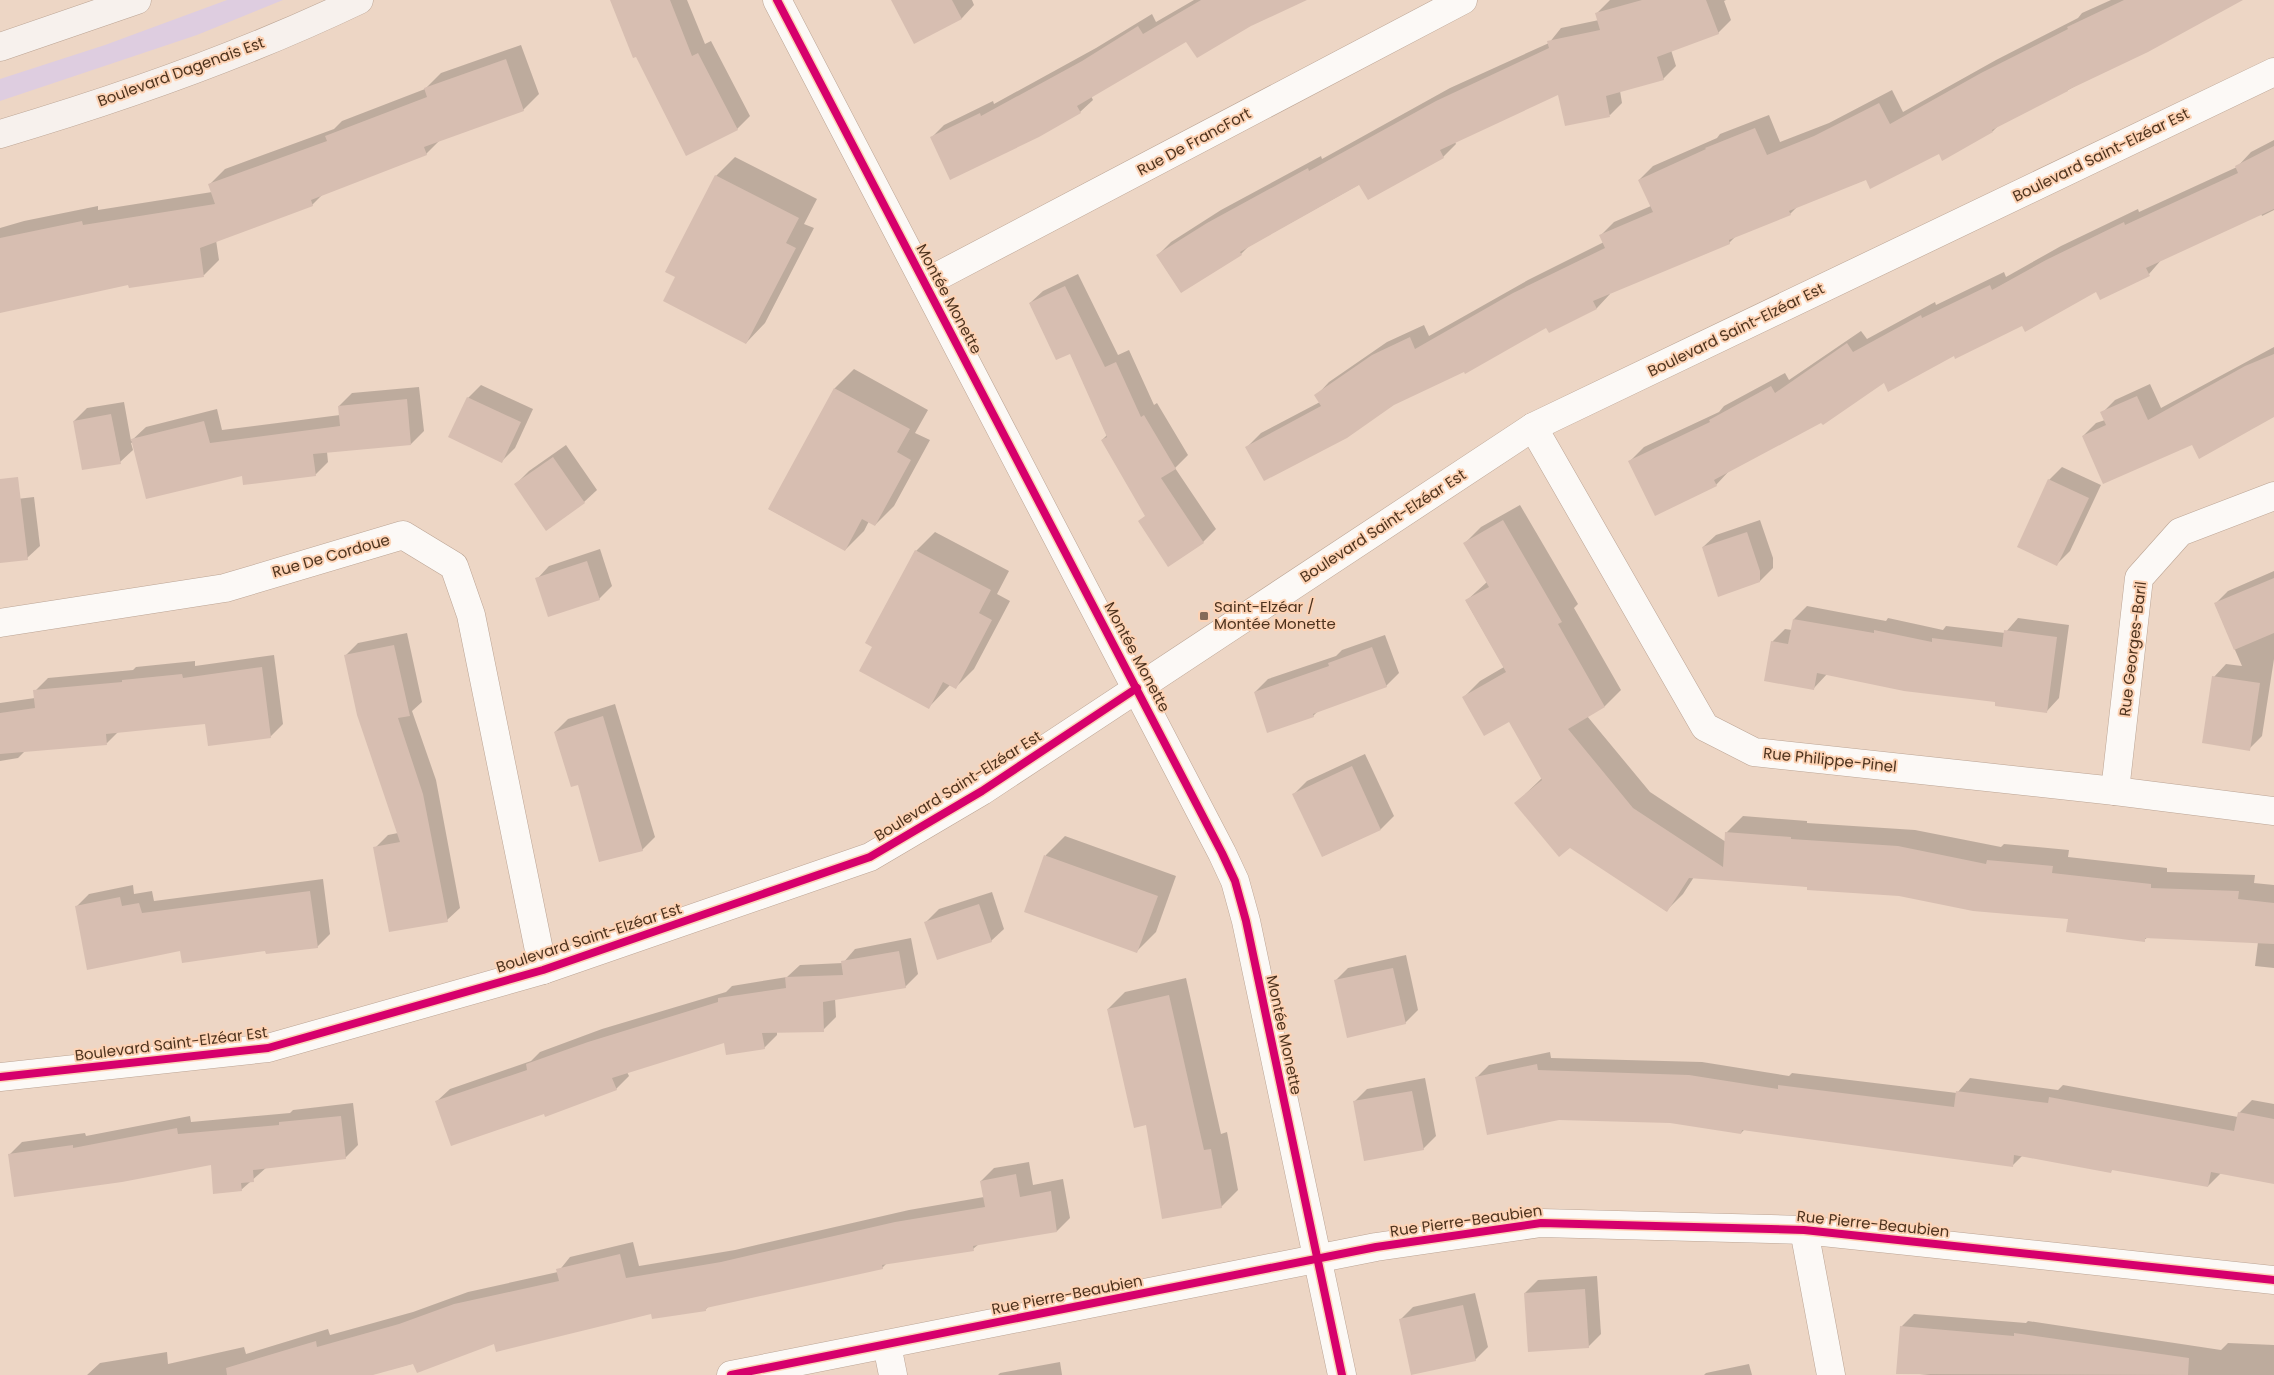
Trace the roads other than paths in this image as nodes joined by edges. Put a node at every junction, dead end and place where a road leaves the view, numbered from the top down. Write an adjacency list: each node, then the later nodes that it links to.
1 (137, 0): 5 (main road)
2 (359, 0): 7 (main road, Boulevard Dagenais Est)
3 (777, 0): 8 (street, Montée Monette)
4 (1463, 0): 8 (street, Rue De FrancFort)
5 (0, 47)
6 (2274, 72): 9 (street, Boulevard Saint-Elzéar Est)
7 (0, 134)
8 (926, 284): 12 (street, Montée Monette)
9 (1533, 427): 12 (street, Boulevard Saint-Elzéar Est); 13 (street, Rue Philippe-Pinel)
10 (2274, 496): 13 (street, Rue Georges-Baril)
11 (0, 623): 15 (street, Rue De Cordoue)
12 (1137, 688): 15 (street, Boulevard Saint-Elzéar Est); 18 (street, Montée Monette)
13 (2116, 790): 14 (street, Rue Philippe-Pinel)
14 (2274, 811)
15 (543, 970): 16 (street, Boulevard Saint-Elzéar Est)
16 (0, 1077)
17 (1804, 1230): 18 (street, Rue Pierre-Beaubien); 19 (street, Rue Pierre-Beaubien); 24 (street)
18 (1318, 1259): 20 (street, Rue Pierre-Beaubien); 23 (street, Montée Monette)
19 (2274, 1280)
20 (887, 1345): 21 (street, Rue Pierre-Beaubien); 22 (street)
21 (731, 1375)
22 (893, 1375)
23 (1342, 1375)
24 (1831, 1375)

